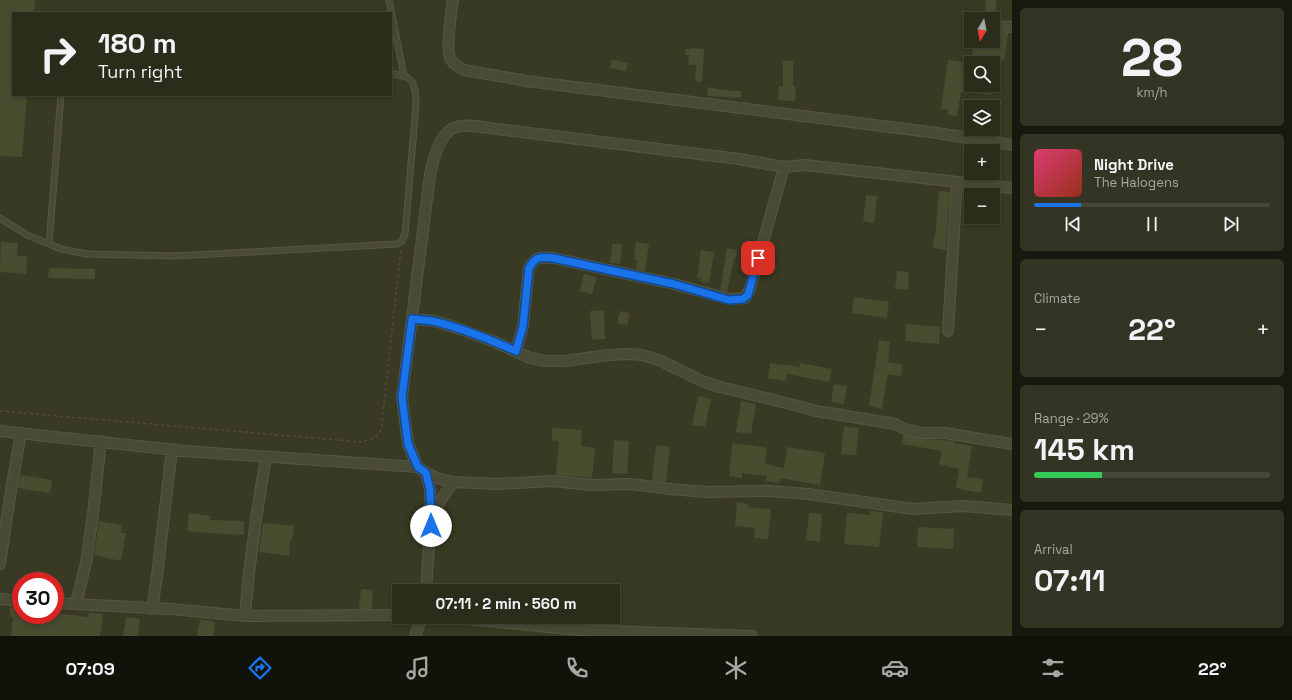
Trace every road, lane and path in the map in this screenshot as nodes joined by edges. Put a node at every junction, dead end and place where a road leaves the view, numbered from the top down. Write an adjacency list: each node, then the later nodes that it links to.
1 (389, 0): 3 (lane)
2 (453, 0): 10 (street)
3 (391, 12)
4 (392, 15): 8 (lane)
5 (1000, 26): 6 (street)
6 (1012, 27)
7 (392, 74): 8 (lane)
8 (404, 76): 15 (lane)
9 (61, 96): 16 (lane)
10 (1012, 145)
11 (784, 167): 12 (street); 17 (street); 19 (street)
12 (957, 182): 13 (street); 18 (street)
13 (1012, 188)
14 (0, 218): 16 (lane)
15 (402, 241): 16 (lane); 20 (path)
16 (49, 244)
17 (412, 319): 19 (street); 27 (street)
18 (948, 331)
19 (516, 351): 24 (street)
20 (0, 411)
21 (0, 431): 22 (street)
22 (21, 433): 23 (street); 31 (street)
23 (101, 441): 25 (street); 36 (street)
24 (1012, 444)
25 (172, 450): 26 (street); 37 (street)
26 (266, 457): 27 (street); 39 (street)
27 (422, 470): 28 (street); 30 (street)
28 (453, 482): 29 (street); 30 (street)
29 (1012, 510)
30 (431, 515): 32 (street)
31 (0, 564)
32 (426, 584)
33 (0, 600): 34 (street)
34 (12, 601)
35 (64, 603): 36 (street)
36 (76, 604): 37 (street)
37 (152, 609): 39 (street)
38 (392, 615): 39 (street)
39 (245, 616)
40 (419, 624): 42 (street)
41 (518, 624): 43 (street)
42 (415, 636)
43 (752, 636)

